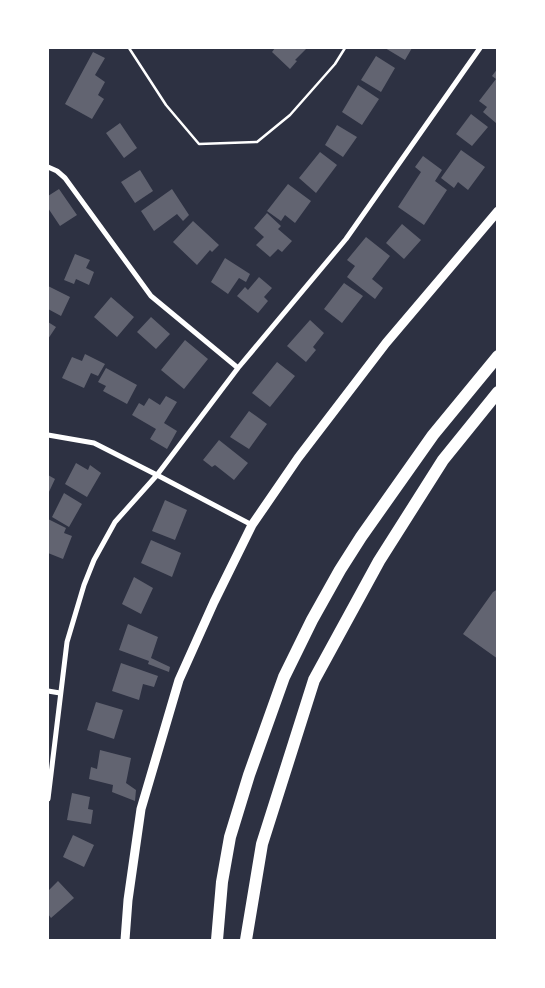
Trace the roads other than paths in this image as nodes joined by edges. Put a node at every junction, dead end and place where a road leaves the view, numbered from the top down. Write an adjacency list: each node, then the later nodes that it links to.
1 (480, 48): 5 (street)
2 (48, 167): 5 (street)
3 (498, 212): 9 (street)
4 (498, 356): 14 (highway)
5 (238, 368): 8 (street)
6 (498, 392): 15 (highway)
7 (48, 435): 8 (street)
8 (158, 474): 9 (street); 11 (street)
9 (252, 525): 13 (street)
10 (48, 691): 11 (street)
11 (60, 693): 12 (street)
12 (48, 799)
13 (125, 940)
14 (217, 940)
15 (246, 940)

